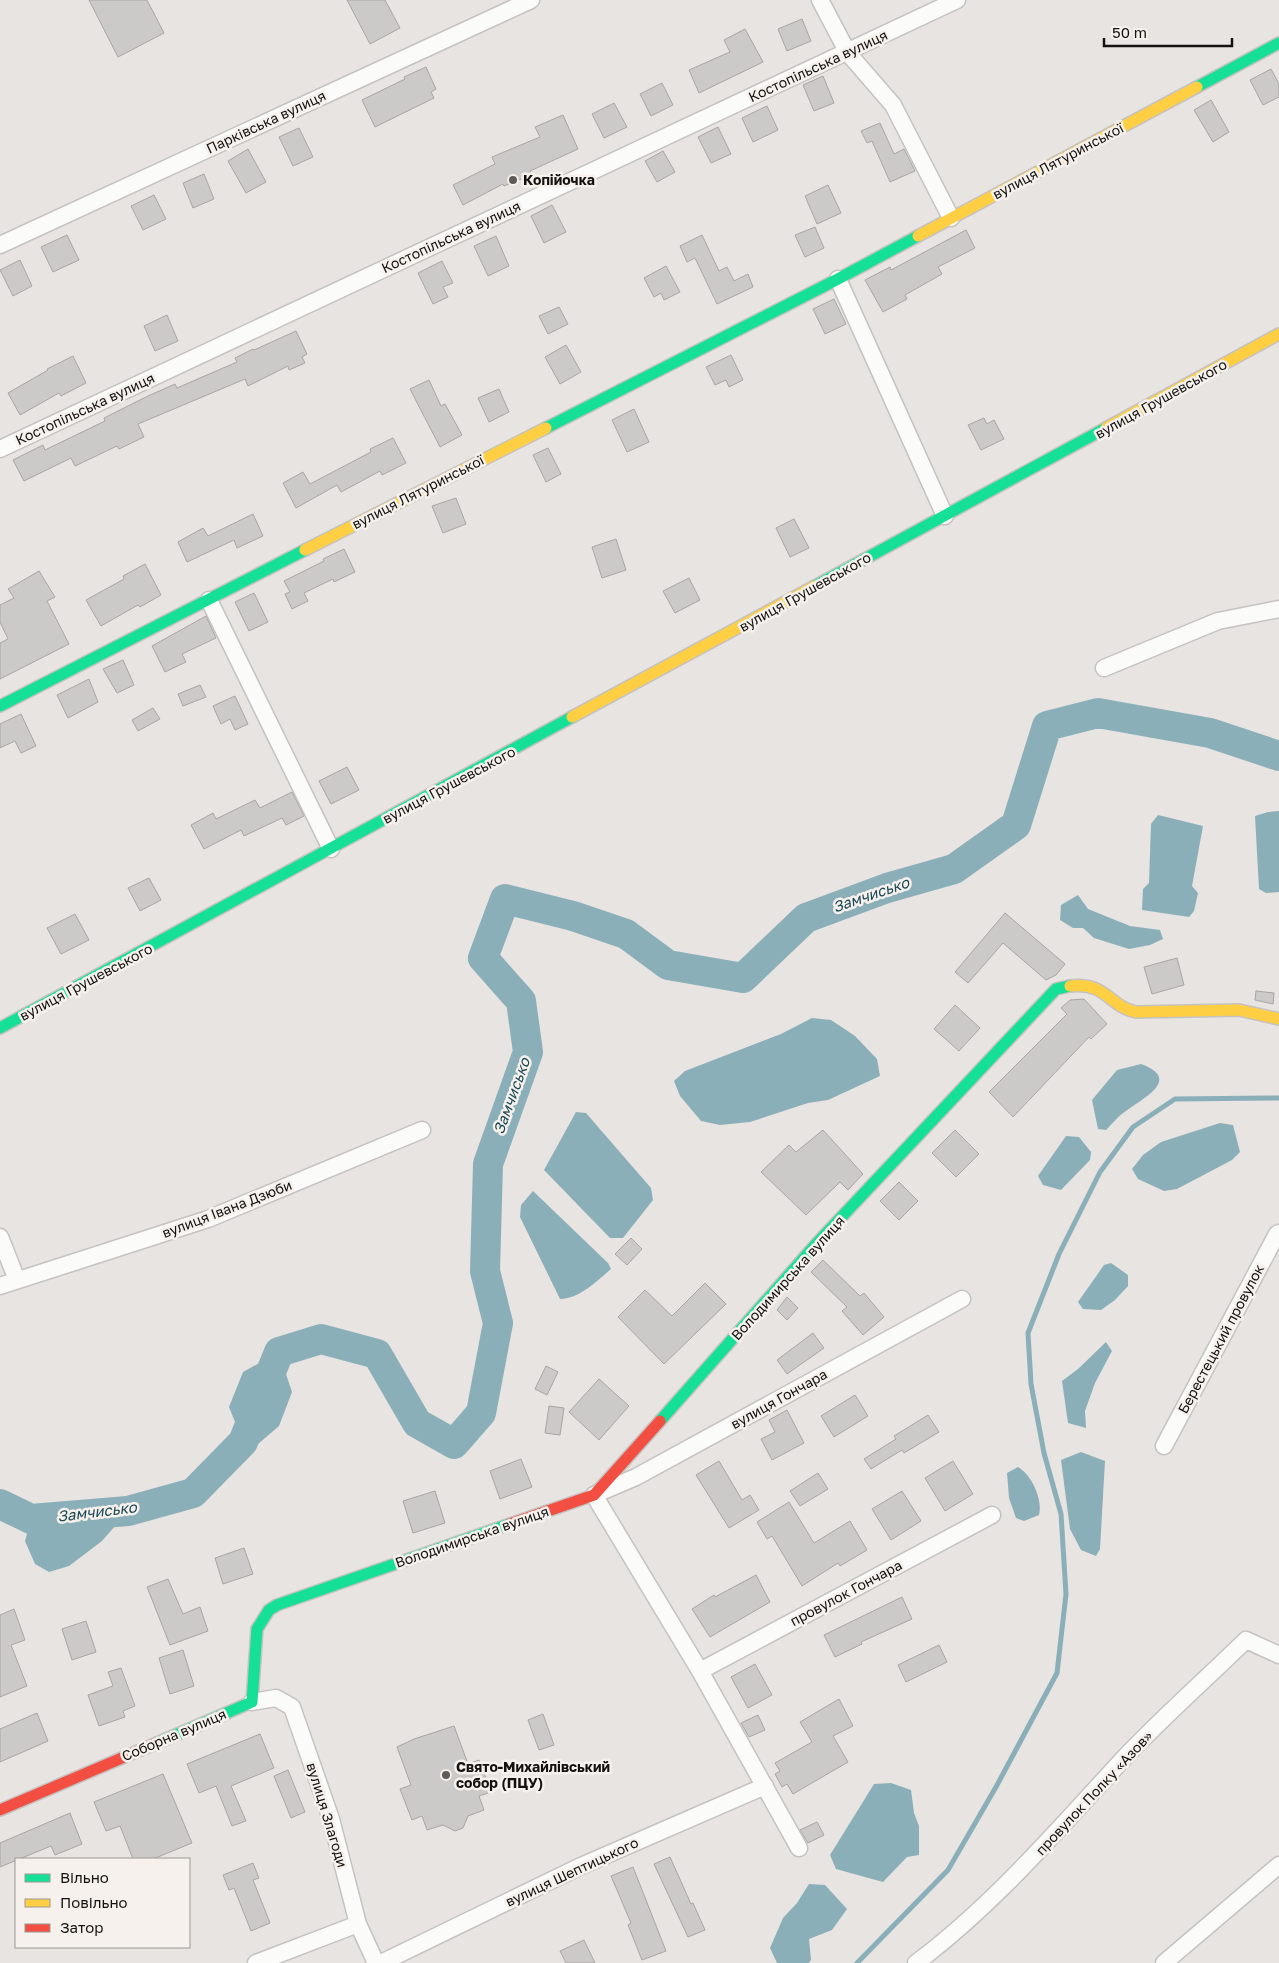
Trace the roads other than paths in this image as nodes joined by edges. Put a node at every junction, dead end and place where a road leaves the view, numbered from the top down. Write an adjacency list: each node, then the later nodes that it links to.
1 (531, 0): 7 (street, Парківська вулиця)
2 (820, 0): 5 (street)
3 (957, 0): 5 (street, Костопільська вулиця)
4 (1279, 43): 6 (street, вулиця Лятуринської)
5 (848, 52): 6 (street); 10 (street, Костопільська вулиця)
6 (951, 218): 8 (street, вулиця Лятуринської)
7 (0, 245)
8 (838, 279): 11 (street); 12 (street, вулиця Лятуринської)
9 (1279, 334): 11 (street, вулиця Грушевського)
10 (0, 449)
11 (945, 516): 16 (street, вулиця Грушевського)
12 (209, 600): 15 (street, вулиця Лятуринської); 16 (street)
13 (1279, 608): 14 (street)
14 (1104, 668)
15 (0, 706)
16 (331, 849): 18 (street, вулиця Грушевського)
17 (1279, 1019): 26 (street, Володимирська вулиця)
18 (0, 1028)
19 (422, 1130): 22 (street, вулиця Івана Дзюби)
20 (1279, 1233): 25 (street, Берестецький провулок)
21 (0, 1237): 22 (street)
22 (16, 1280): 23 (street, вулиця Івана Дзюби)
23 (0, 1286)
24 (962, 1299): 26 (street, вулиця Гончара)
25 (1164, 1446)
26 (594, 1494): 29 (street); 30 (street, Володимирська вулиця)
27 (992, 1515): 29 (street, провулок Гончара)
28 (1277, 1650): 39 (street, провулок Полку «Азов»)
29 (700, 1671): 31 (street)
30 (252, 1702): 32 (street, Соборна вулиця); 35 (street, вулиця Злагоди)
31 (765, 1786): 33 (street); 38 (street, вулиця Шептицького)
32 (0, 1810)
33 (799, 1848)
34 (1279, 1865): 40 (street)
35 (358, 1924): 36 (street); 37 (street, вулиця Злагоди)
36 (256, 1963)
37 (376, 1963)
38 (381, 1963)
39 (916, 1963)
40 (1164, 1963)

